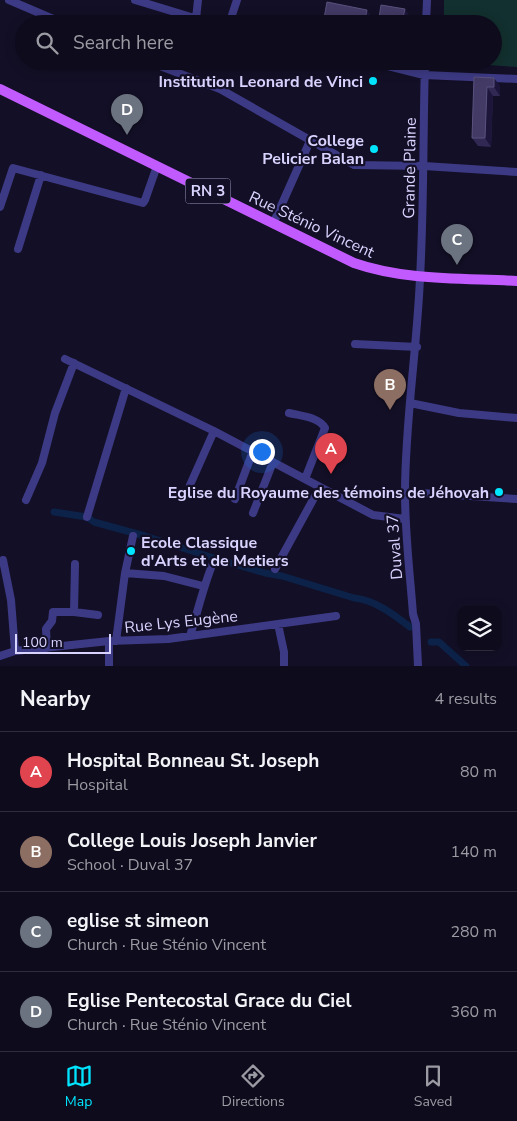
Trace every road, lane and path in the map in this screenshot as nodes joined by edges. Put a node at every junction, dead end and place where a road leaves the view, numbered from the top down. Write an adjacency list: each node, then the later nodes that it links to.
1 (9, 0): 6 (street)
2 (135, 0): 7 (street)
3 (198, 0): 8 (street)
4 (237, 0): 9 (street)
5 (428, 0): 10 (street)
6 (44, 15)
7 (183, 15)
8 (196, 15)
9 (232, 15)
10 (427, 15)
11 (170, 70): 17 (street)
12 (404, 70): 14 (street)
13 (424, 70): 14 (street, Grande Plaine)
14 (424, 75): 15 (street); 19 (street, Grande Plaine)
15 (517, 79)
16 (0, 90): 18 (main road, Rue Sténio Vincent / RN 3)
17 (310, 141): 19 (street); 23 (street)
18 (157, 166): 21 (street); 23 (main road, Rue Sténio Vincent / RN 3)
19 (424, 166): 20 (street); 25 (street, Grande Plaine)
20 (517, 172)
21 (40, 175): 22 (street); 24 (street)
22 (0, 207)
23 (273, 224): 25 (main road, Rue Sténio Vincent / RN 3)
24 (18, 249)
25 (420, 276): 26 (main road, Rue Sténio Vincent / RN 3); 28 (street, Duval 37)
26 (517, 280)
27 (355, 344): 28 (street)
28 (416, 347): 32 (street, Duval 37)
29 (65, 359): 30 (street)
30 (74, 363): 31 (street); 44 (street)
31 (126, 388): 35 (street); 46 (street)
32 (410, 403): 34 (street); 41 (street, Duval 37)
33 (289, 412): 38 (street)
34 (517, 418)
35 (214, 431): 36 (street); 39 (street)
36 (253, 451): 37 (street); 42 (street)
37 (273, 462): 38 (street); 45 (street)
38 (305, 479): 40 (street)
39 (190, 485)
40 (320, 487): 47 (street); 52 (street)
41 (405, 492): 43 (street); 47 (street, Duval 37)
42 (235, 499)
43 (517, 499)
44 (26, 500)
45 (253, 513)
46 (87, 517)
47 (406, 519): 66 (street, Duval 37)
48 (133, 536): 53 (street)
49 (3, 560): 62 (street)
50 (213, 563): 54 (street)
51 (75, 564): 55 (street)
52 (275, 569)
53 (125, 573): 54 (street); 60 (street)
54 (203, 586): 59 (street)
55 (74, 612): 56 (street); 61 (street)
56 (98, 615)
57 (336, 616): 58 (street, Rue Lys Eugène)
58 (278, 624): 59 (street, Rue Lys Eugène); 65 (street)
59 (190, 636): 60 (street, Rue Lys Eugène)
60 (112, 641): 61 (street, Rue Lys Eugène); 64 (street)
61 (48, 648): 62 (street, Rue Lys Eugène)
62 (15, 651): 63 (street, Rue Lys Eugène)
63 (0, 656)
64 (109, 666)
65 (284, 666)
66 (418, 666)

